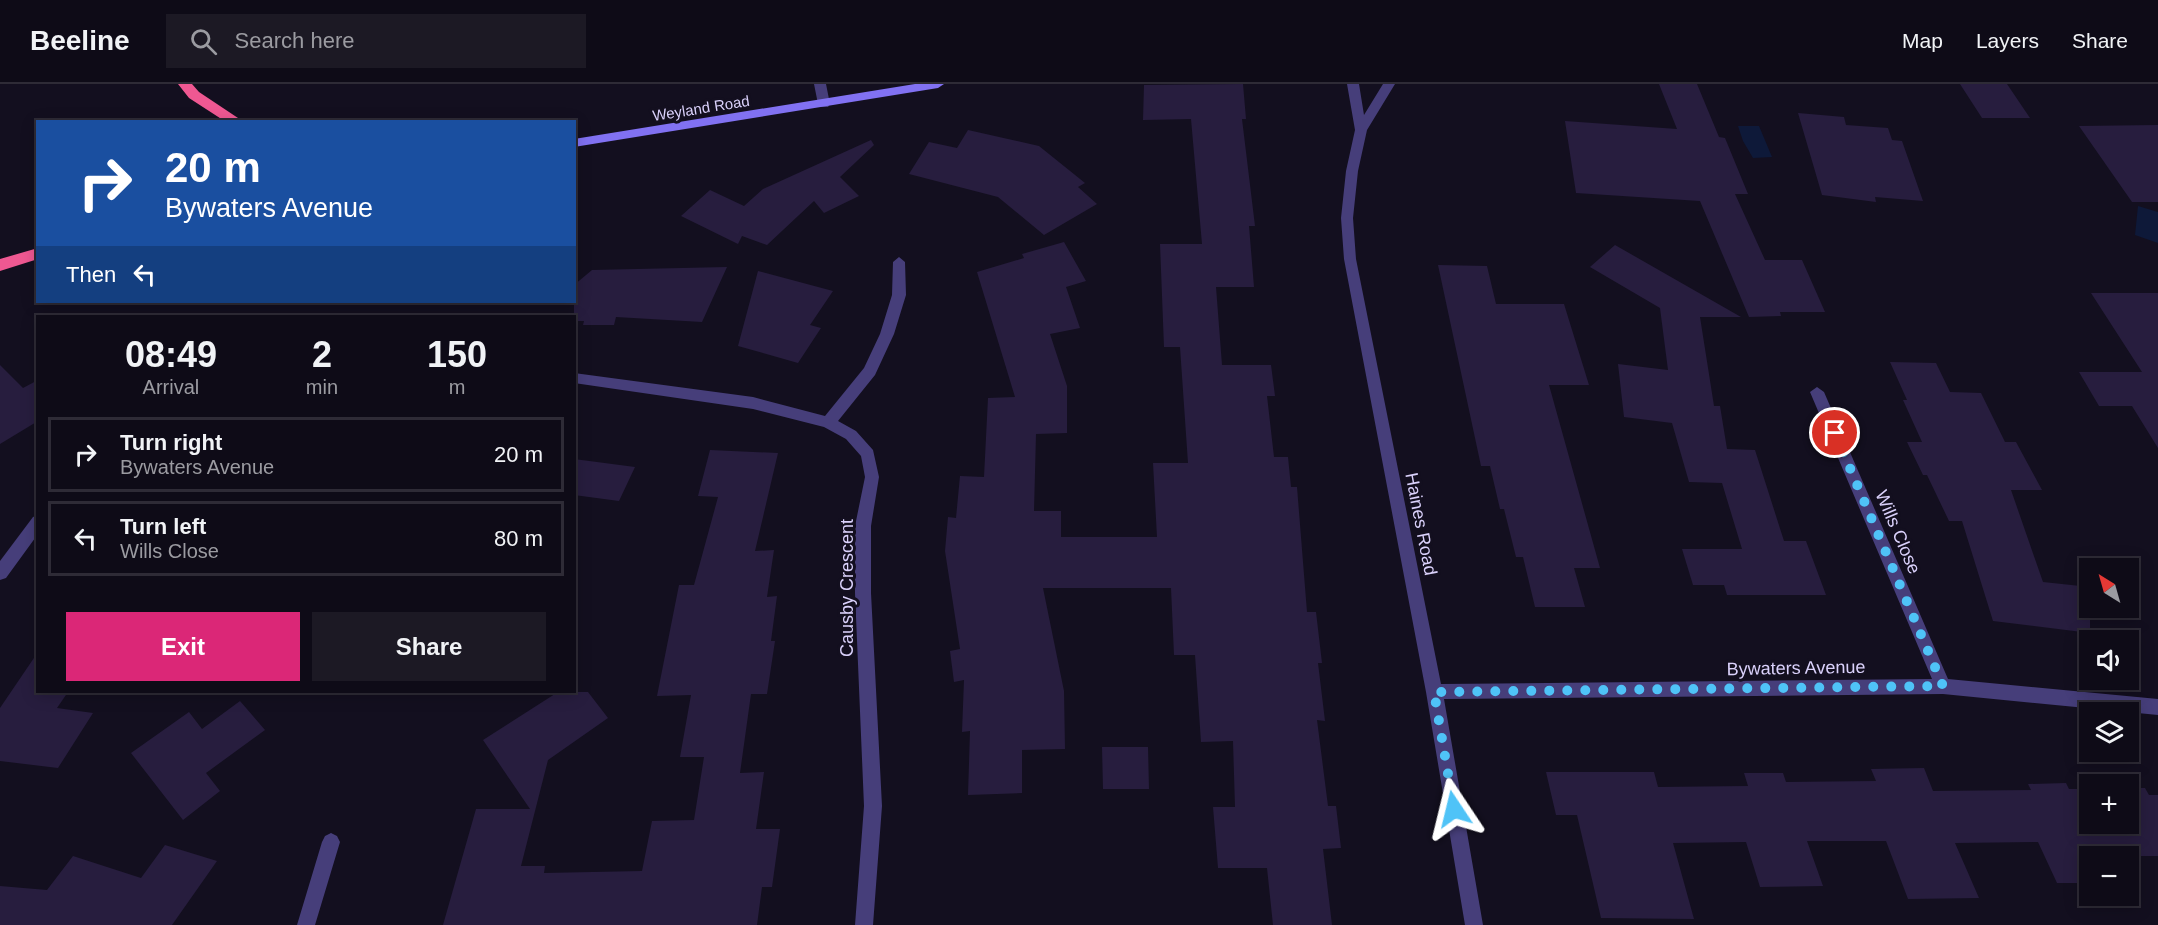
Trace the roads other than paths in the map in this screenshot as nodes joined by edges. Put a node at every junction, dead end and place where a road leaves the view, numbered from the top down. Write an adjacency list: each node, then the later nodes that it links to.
1 (185, 84): 7 (highway)
2 (820, 84): 6 (street)
3 (938, 84): 6 (main road, Weyland Road)
4 (1353, 84): 8 (street, Haines Road)
5 (1389, 84): 8 (street, Haines Road)
6 (824, 104): 9 (main road, Weyland Road)
7 (234, 120)
8 (1361, 130): 19 (street, Haines Road)
9 (576, 143)
10 (36, 254): 12 (highway)
11 (899, 262): 15 (street)
12 (0, 266)
13 (576, 378): 15 (street, Causby Crescent)
14 (1817, 392): 18 (street, Wills Close)
15 (828, 422): 23 (street, Causby Crescent)
16 (36, 524): 17 (street)
17 (0, 573)
18 (1943, 686): 19 (street, Bywaters Avenue); 20 (street, Bywaters Avenue)
19 (1434, 692): 24 (street, Haines Road)
20 (2158, 707)
21 (331, 842): 22 (street)
22 (306, 925)
23 (864, 925)
24 (1474, 925)

